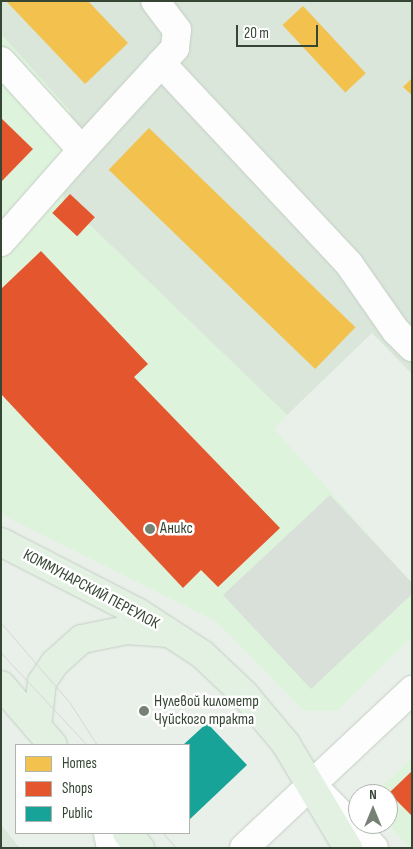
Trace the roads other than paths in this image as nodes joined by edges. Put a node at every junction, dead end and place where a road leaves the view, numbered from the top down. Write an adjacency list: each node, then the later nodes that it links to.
1 (155, 1): 3 (street)
2 (1, 61): 4 (street)
3 (161, 63): 4 (street); 6 (street)
4 (82, 150): 5 (street)
5 (1, 242)
6 (412, 347)
7 (1, 542): 8 (main road, КОММУНАРСКИЙ ПЕРЕУЛОК)
8 (170, 633): 11 (main road); 12 (main road, КОММУНАРСКИЙ ПЕРЕУЛОК)
9 (1, 685): 11 (main road)
10 (412, 690): 12 (street)
11 (45, 736)
12 (312, 785): 17 (street); 18 (main road, КОММУНАРСКИЙ ПЕРЕУЛОК); 19 (street)
13 (108, 834): 15 (street)
14 (128, 834): 16 (main road)
15 (111, 848)
16 (140, 848)
17 (244, 848)
18 (348, 848)
19 (374, 848)

